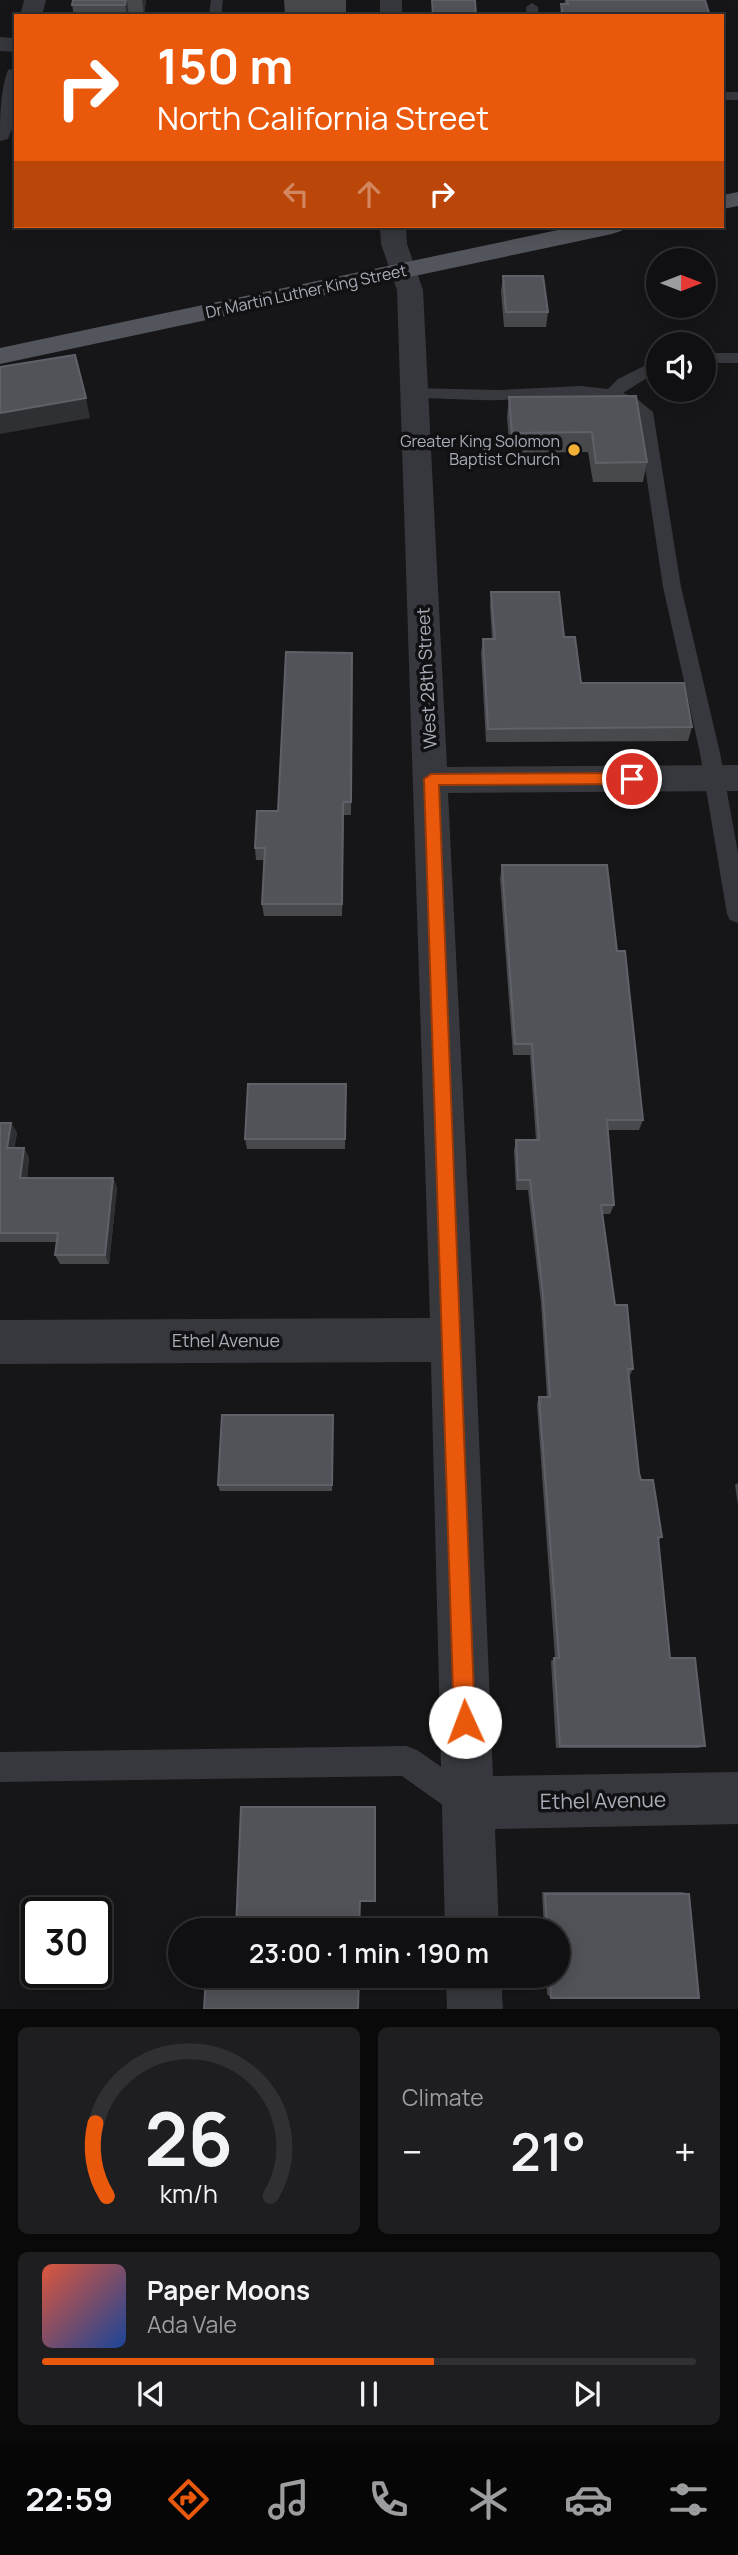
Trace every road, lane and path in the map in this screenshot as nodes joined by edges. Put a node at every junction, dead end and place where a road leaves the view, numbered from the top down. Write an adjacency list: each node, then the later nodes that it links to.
1 (14, 82): 2 (street)
2 (0, 134)
3 (393, 228): 5 (street, West 28th Street)
4 (603, 228): 5 (main road, Dr Martin Luther King Street)
5 (405, 270): 6 (main road, Dr Martin Luther King Street); 10 (street, West 28th Street)
6 (0, 356)
7 (716, 358): 8 (lane)
8 (738, 358)
9 (646, 370): 11 (lane)
10 (414, 393): 11 (lane); 13 (street, West 28th Street)
11 (613, 394): 12 (lane)
12 (726, 778): 13 (street); 14 (lane)
13 (431, 779): 15 (street, West 28th Street)
14 (738, 914)
15 (453, 1340): 16 (street, Ethel Avenue); 19 (street, West 28th Street)
16 (0, 1342)
17 (0, 1766): 19 (lane)
18 (738, 1798): 19 (street, Ethel Avenue)
19 (468, 1803): 20 (street, West 28th Street)
20 (472, 1918)
21 (474, 1988): 22 (street)
22 (475, 2009)

